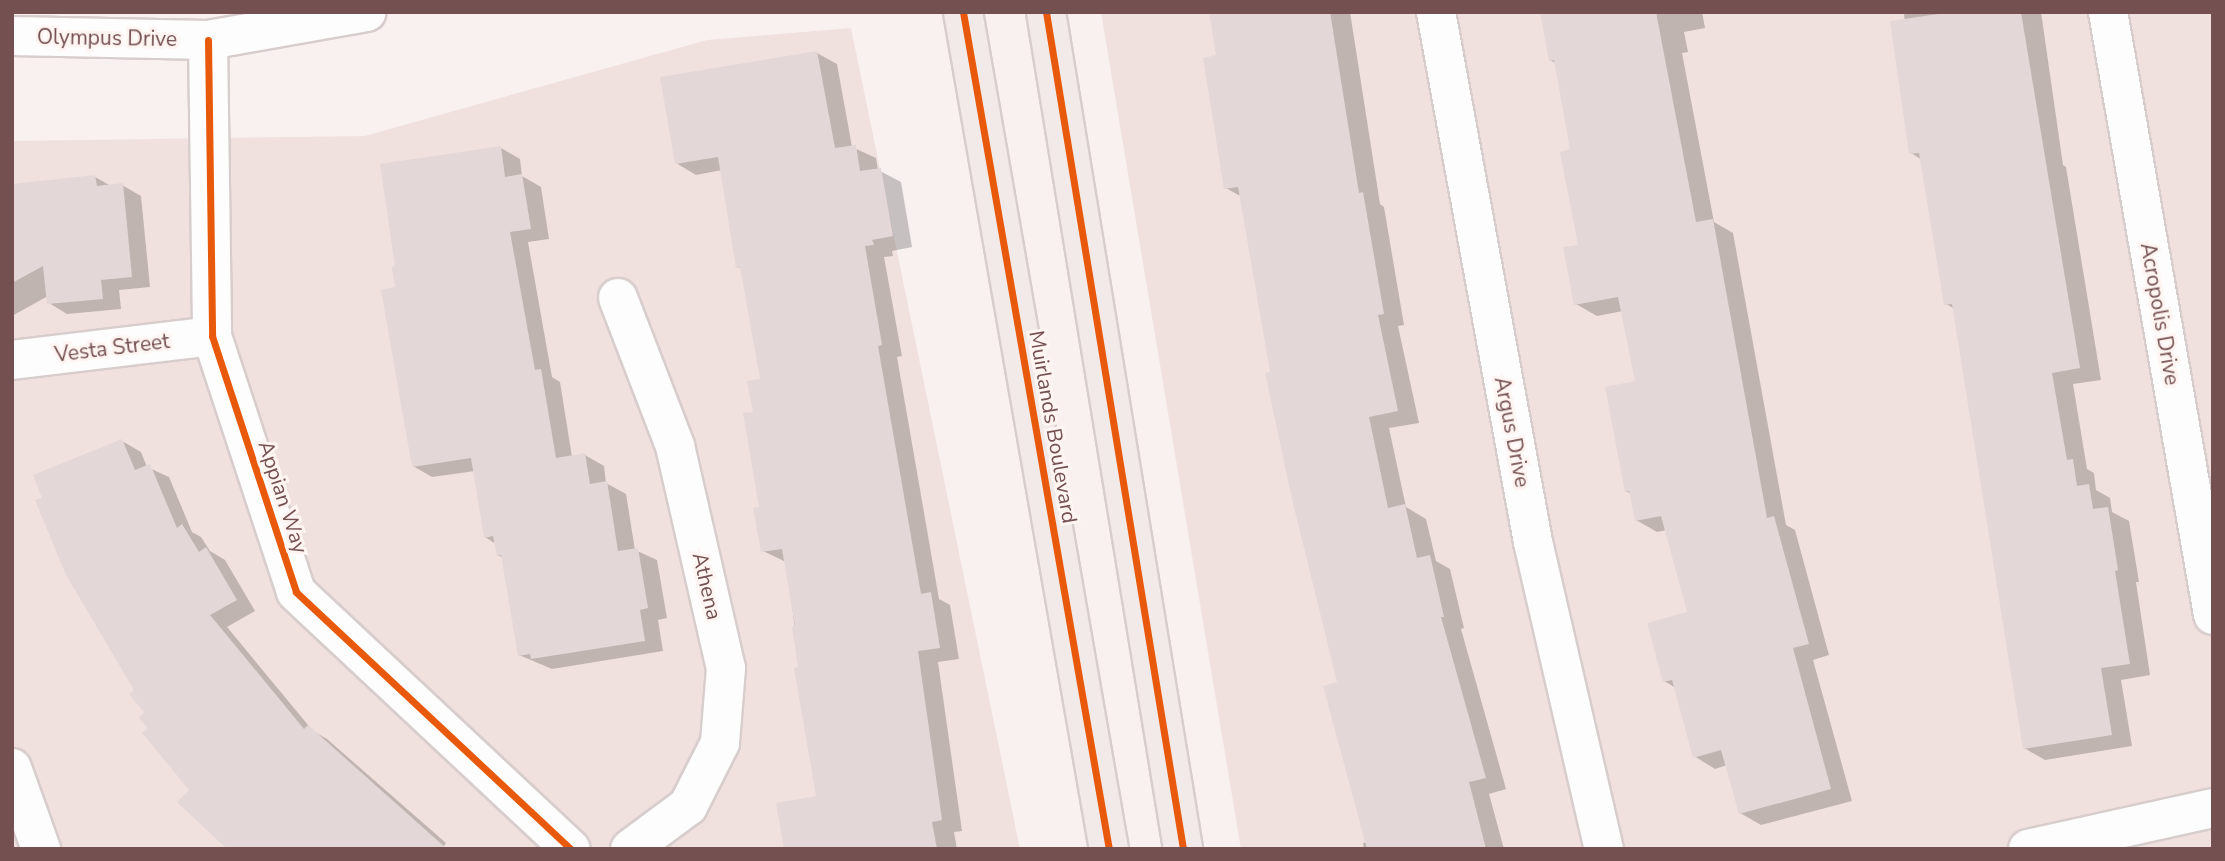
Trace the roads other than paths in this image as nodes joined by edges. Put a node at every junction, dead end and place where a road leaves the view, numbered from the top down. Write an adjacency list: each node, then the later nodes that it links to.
1 (367, 12): 7 (street, Olympus Drive)
2 (962, 12): 17 (main road, Muirlands Boulevard)
3 (1046, 12): 18 (main road)
4 (1436, 12): 19 (street, Argus Drive)
5 (2108, 12): 11 (street, Acropolis Drive)
6 (12, 36): 7 (street, Olympus Drive)
7 (208, 40): 9 (street, Appian Way)
8 (618, 298): 16 (street, Athena)
9 (212, 336): 10 (street, Vesta Street); 15 (street, Appian Way)
10 (12, 360)
11 (2213, 615)
12 (12, 768): 14 (street)
13 (2213, 808): 20 (street)
14 (41, 849)
15 (571, 849)
16 (630, 849)
17 (1109, 849)
18 (1183, 849)
19 (1604, 849)
20 (2028, 849)

